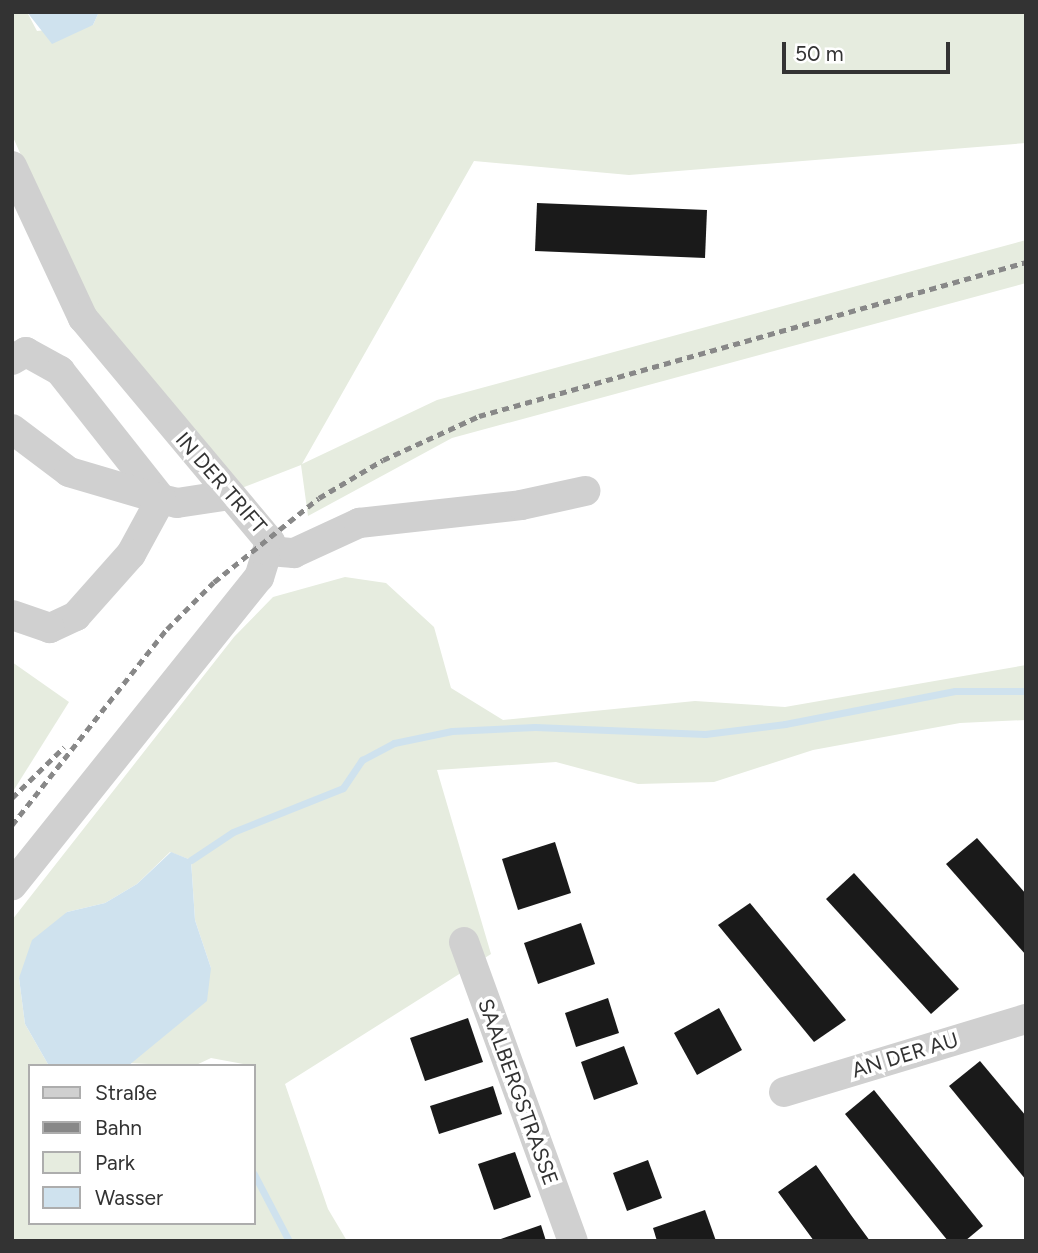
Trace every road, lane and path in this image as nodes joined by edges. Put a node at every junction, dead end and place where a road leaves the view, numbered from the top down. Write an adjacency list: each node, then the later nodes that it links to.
1 (12, 166): 5 (street, IN DER TRIFT)
2 (12, 360): 6 (street)
3 (12, 429): 6 (street)
4 (585, 491): 7 (street)
5 (230, 495): 6 (street); 7 (street, IN DER TRIFT)
6 (161, 499): 8 (street)
7 (269, 551): 9 (street, IN DER TRIFT)
8 (12, 615)
9 (12, 885)
10 (464, 942): 13 (street, SAALBERGSTRASSE)
11 (1026, 1019): 12 (street, AN DER AU)
12 (784, 1092)
13 (573, 1241)

